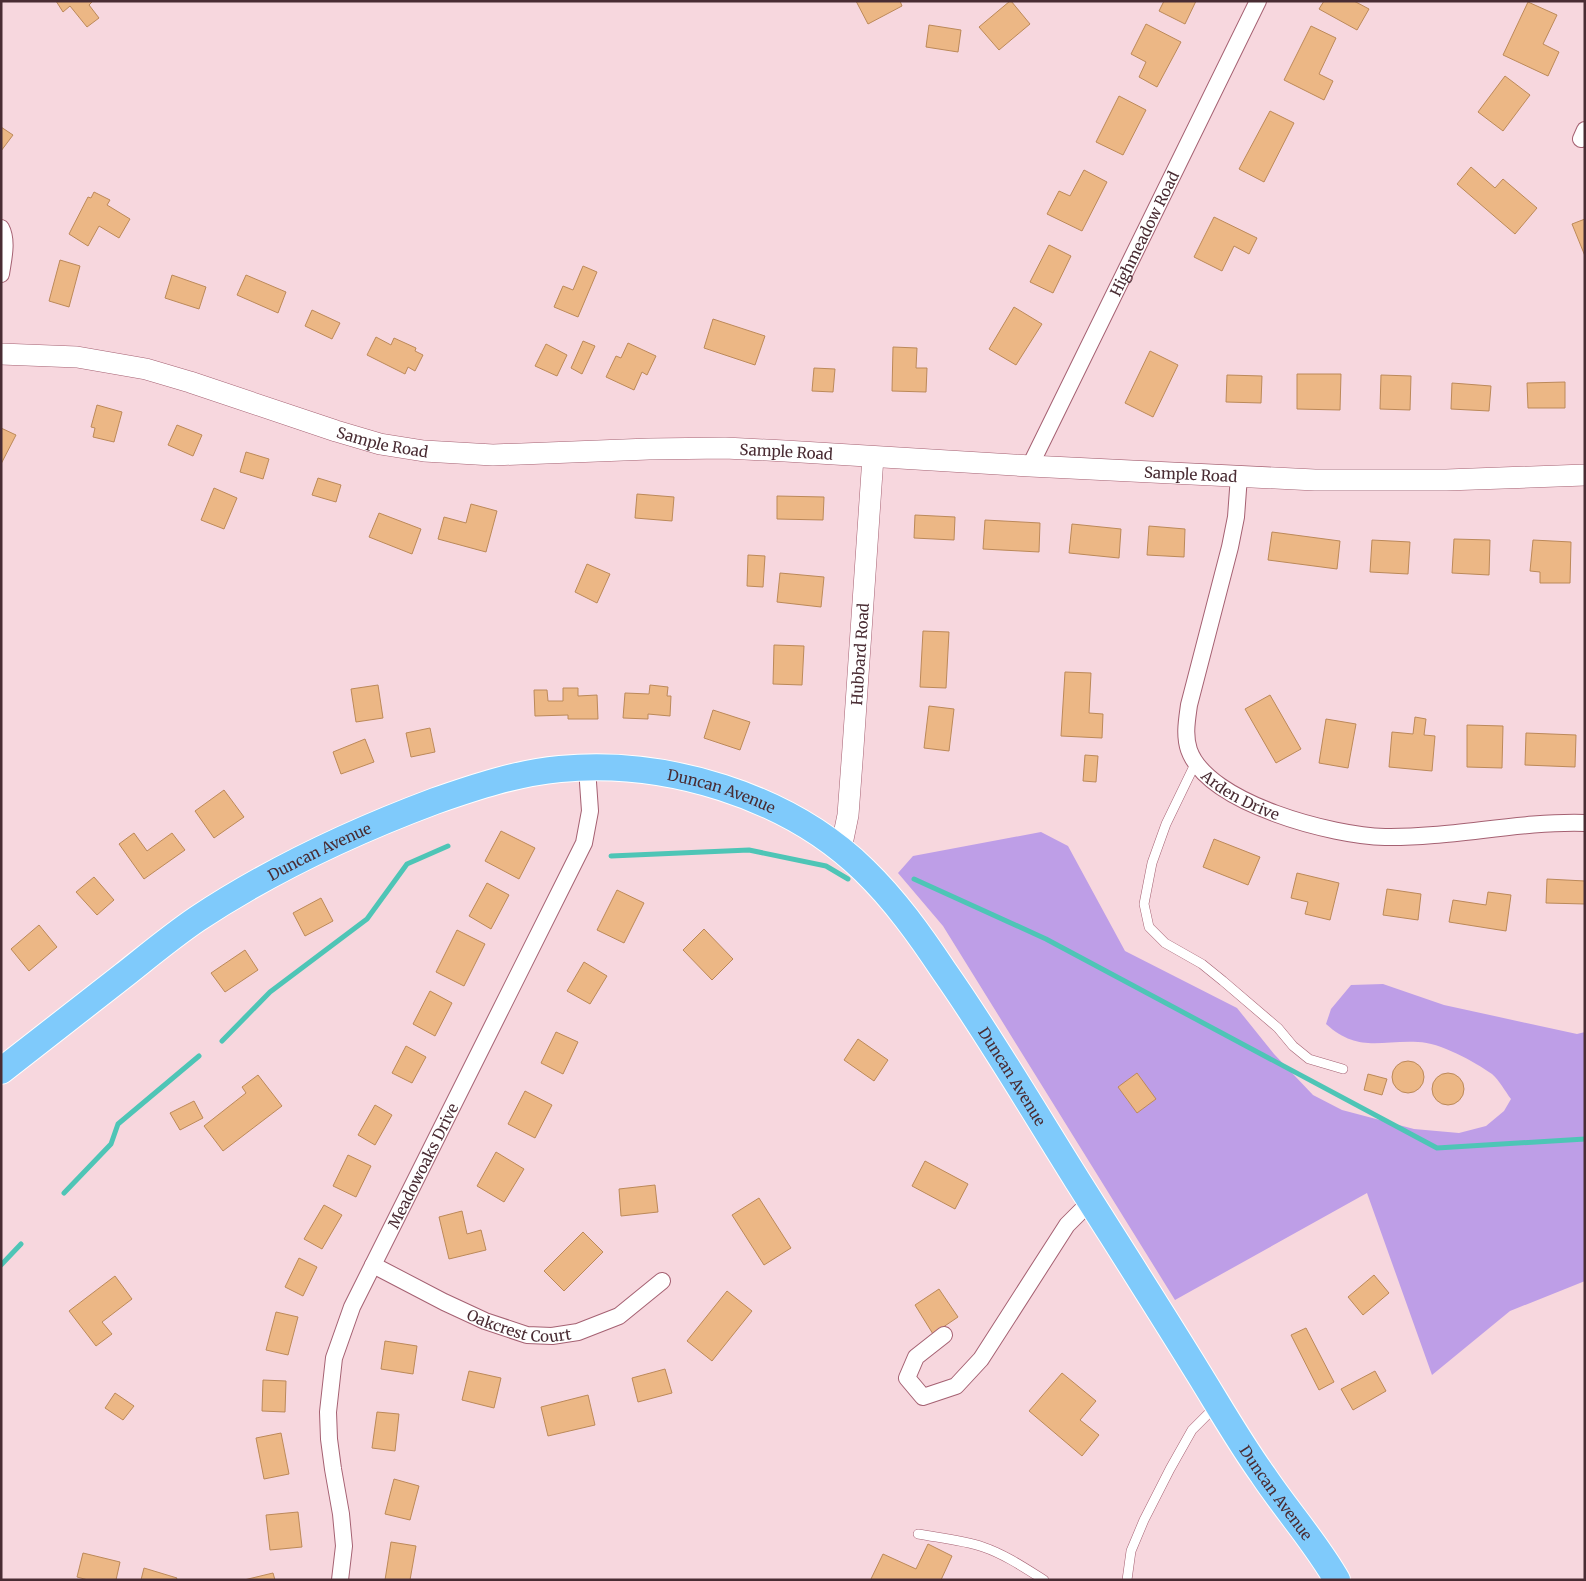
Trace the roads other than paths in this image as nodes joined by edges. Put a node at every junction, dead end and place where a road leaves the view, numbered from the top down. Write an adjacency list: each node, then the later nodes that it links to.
1 (1258, 1): 6 (street, Highmeadow Road)
2 (2, 230): 3 (street)
3 (1, 274)
4 (1, 354): 5 (street, Sample Road)
5 (873, 457): 6 (street, Sample Road); 12 (street, Hubbard Road)
6 (1030, 466): 8 (street, Sample Road)
7 (1585, 475): 8 (street, Sample Road)
8 (1239, 476): 9 (street, Arden Drive)
9 (1196, 762): 11 (street, Arden Drive); 13 (lane)
10 (587, 768): 12 (main road, Duncan Avenue); 14 (main road, Duncan Avenue); 16 (street, Meadowoaks Drive)
11 (1585, 823)
12 (841, 849): 15 (main road, Duncan Avenue)
13 (1343, 1068)
14 (1, 1071)
15 (1095, 1209): 18 (street); 19 (main road, Duncan Avenue)
16 (373, 1265): 17 (street, Oakcrest Court); 21 (street, Meadowoaks Drive)
17 (662, 1281)
18 (944, 1335)
19 (1218, 1404): 23 (lane); 24 (main road, Duncan Avenue)
20 (918, 1534): 22 (lane)
21 (340, 1580)
22 (1044, 1580)
23 (1127, 1580)
24 (1337, 1580)

